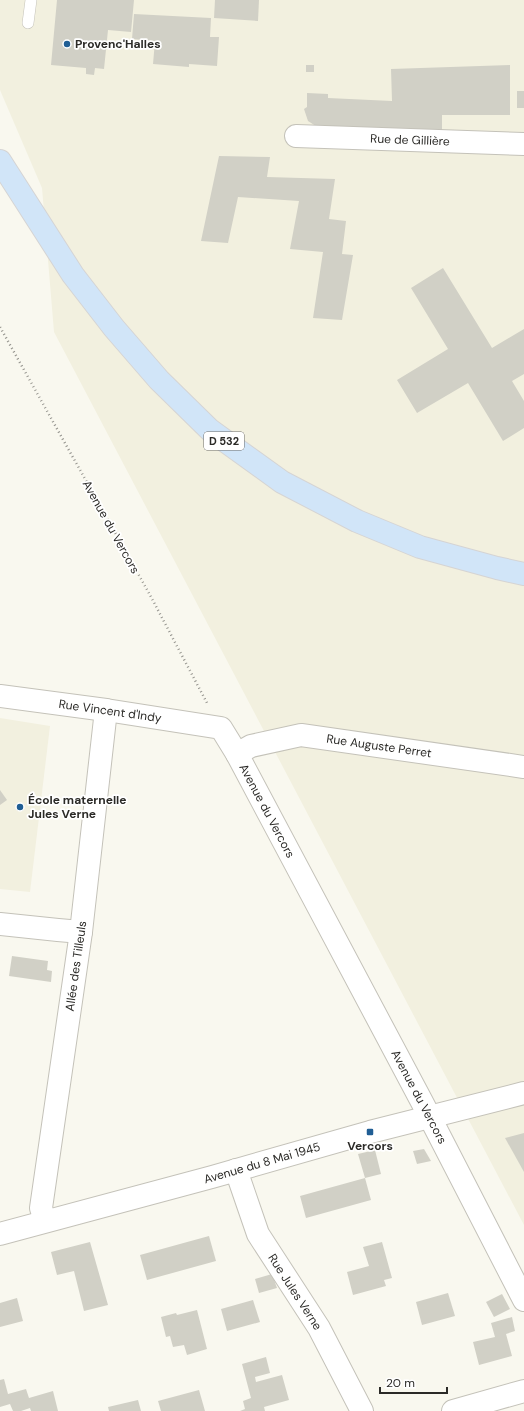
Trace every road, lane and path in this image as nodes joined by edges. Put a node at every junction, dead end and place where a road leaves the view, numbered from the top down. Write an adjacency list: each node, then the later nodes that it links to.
1 (31, 0): 2 (lane)
2 (28, 23)
3 (296, 136): 4 (street, Rue de Gillière)
4 (524, 144)
5 (0, 146): 7 (main road, D 532)
6 (0, 161): 7 (main road, D 532)
7 (16, 186): 9 (main road, D 532)
8 (0, 327): 12 (path, Avenue du Vercors)
9 (524, 574)
10 (0, 696): 11 (street, Rue Vincent d'Indy)
11 (106, 710): 12 (street, Rue Vincent d'Indy); 16 (street, Allée des Tilleuls)
12 (221, 728): 13 (street, Avenue du Vercors)
13 (237, 754): 14 (street, Rue Auguste Perret); 18 (street, Avenue du Vercors)
14 (524, 767)
15 (0, 924): 16 (street)
16 (81, 932): 20 (street, Allée des Tilleuls)
17 (524, 1092): 18 (street, Avenue du 8 Mai 1945)
18 (430, 1118): 19 (street, Avenue du 8 Mai 1945); 22 (street, Avenue du Vercors)
19 (236, 1170): 20 (street, Avenue du 8 Mai 1945); 24 (street, Rue Jules Verne)
20 (45, 1221): 21 (street, Avenue du 8 Mai 1945)
21 (0, 1234)
22 (524, 1300)
23 (524, 1391): 25 (street)
24 (362, 1411)
25 (453, 1411)

